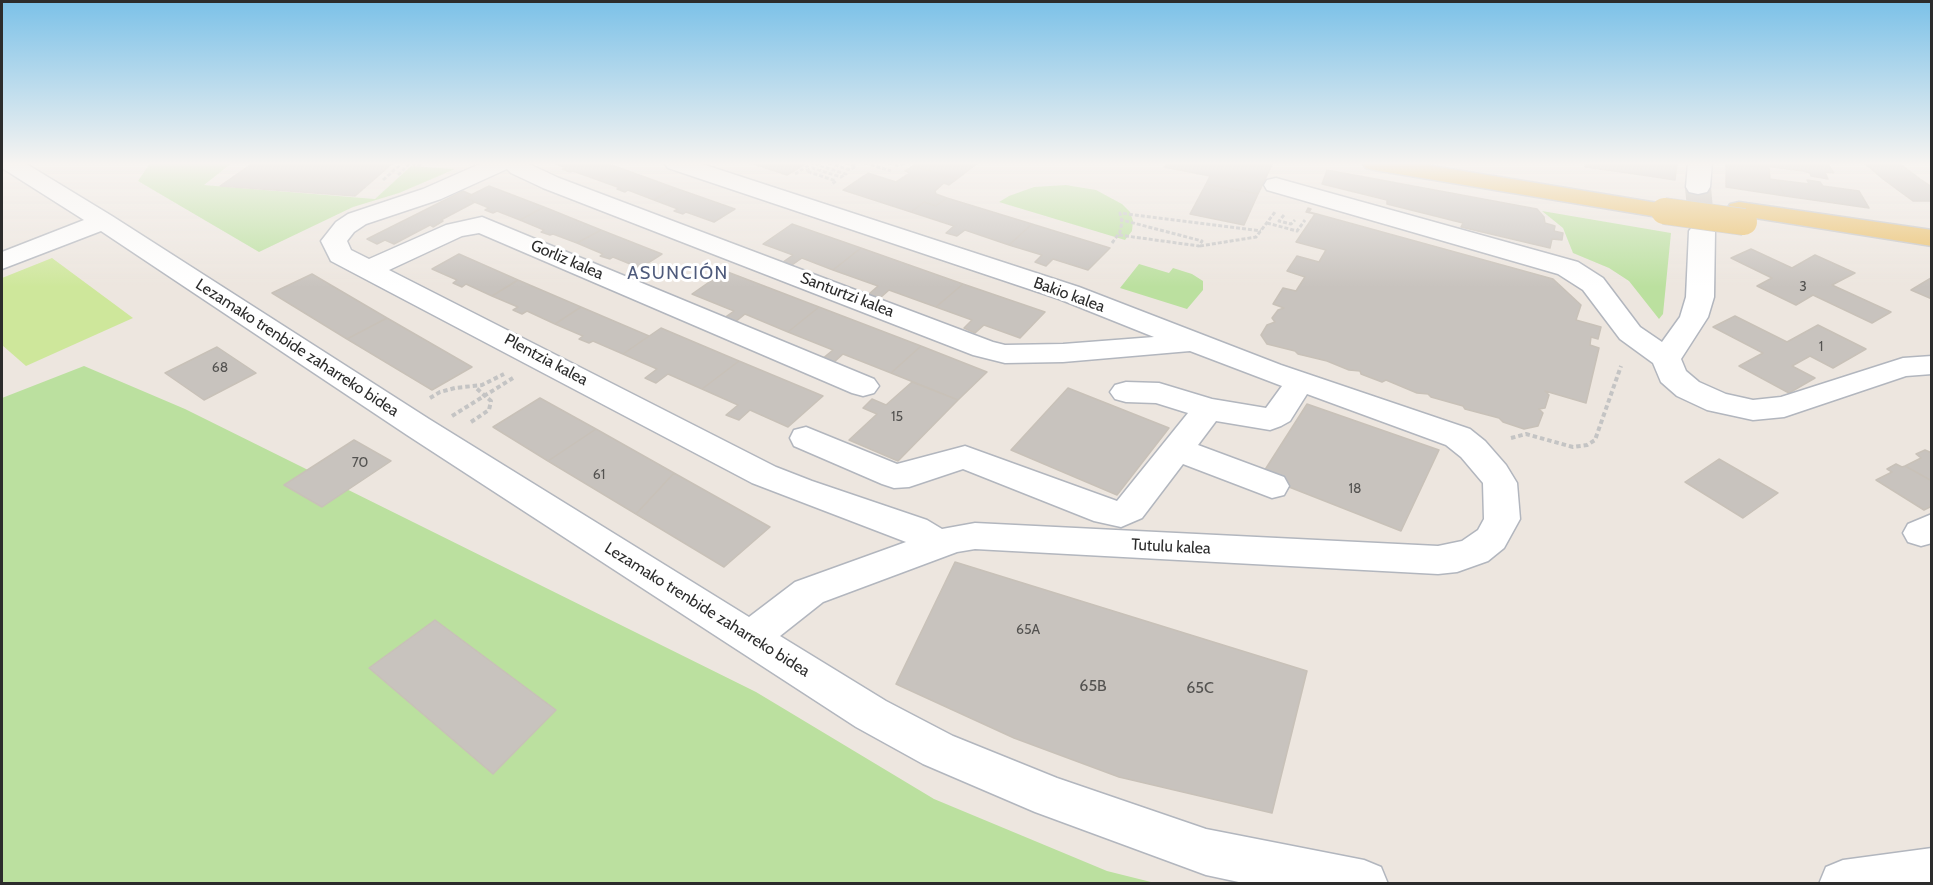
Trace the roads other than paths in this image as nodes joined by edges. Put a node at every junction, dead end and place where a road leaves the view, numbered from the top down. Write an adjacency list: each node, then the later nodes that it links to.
1 (77, 204): 8 (street, Lezamako trenbide zaharreko bidea)
2 (401, 204): 13 (street, Plentzia kalea)
3 (607, 204): 14 (street, Santurtzi kalea)
4 (801, 204): 14 (street, Bakio kalea)
5 (1344, 204): 15 (street)
6 (1664, 204): 7 (main road, bridge)
7 (1742, 216): 10 (main road); 11 (main road)
8 (103, 220): 12 (street); 26 (street, Lezamako trenbide zaharreko bidea)
9 (1701, 231): 15 (street)
10 (1932, 238)
11 (1932, 249)
12 (2, 261)
13 (369, 269): 18 (street, Gorliz kalea); 25 (street, Plentzia kalea)
14 (1194, 343): 17 (street, Bakio kalea)
15 (1666, 359): 16 (street)
16 (1932, 365)
17 (1300, 381): 20 (street); 21 (street, Bakio kalea)
18 (863, 386)
19 (1126, 392): 20 (street)
20 (1208, 410): 23 (street)
21 (1458, 437): 25 (street, Tutulu kalea)
22 (806, 438): 23 (street)
23 (1177, 449): 24 (street)
24 (1272, 486)
25 (937, 544): 26 (street, Tutulu kalea)
26 (750, 638): 28 (street, Lezamako trenbide zaharreko bidea)
27 (1932, 871): 29 (street)
28 (1364, 884)
29 (1843, 884)

